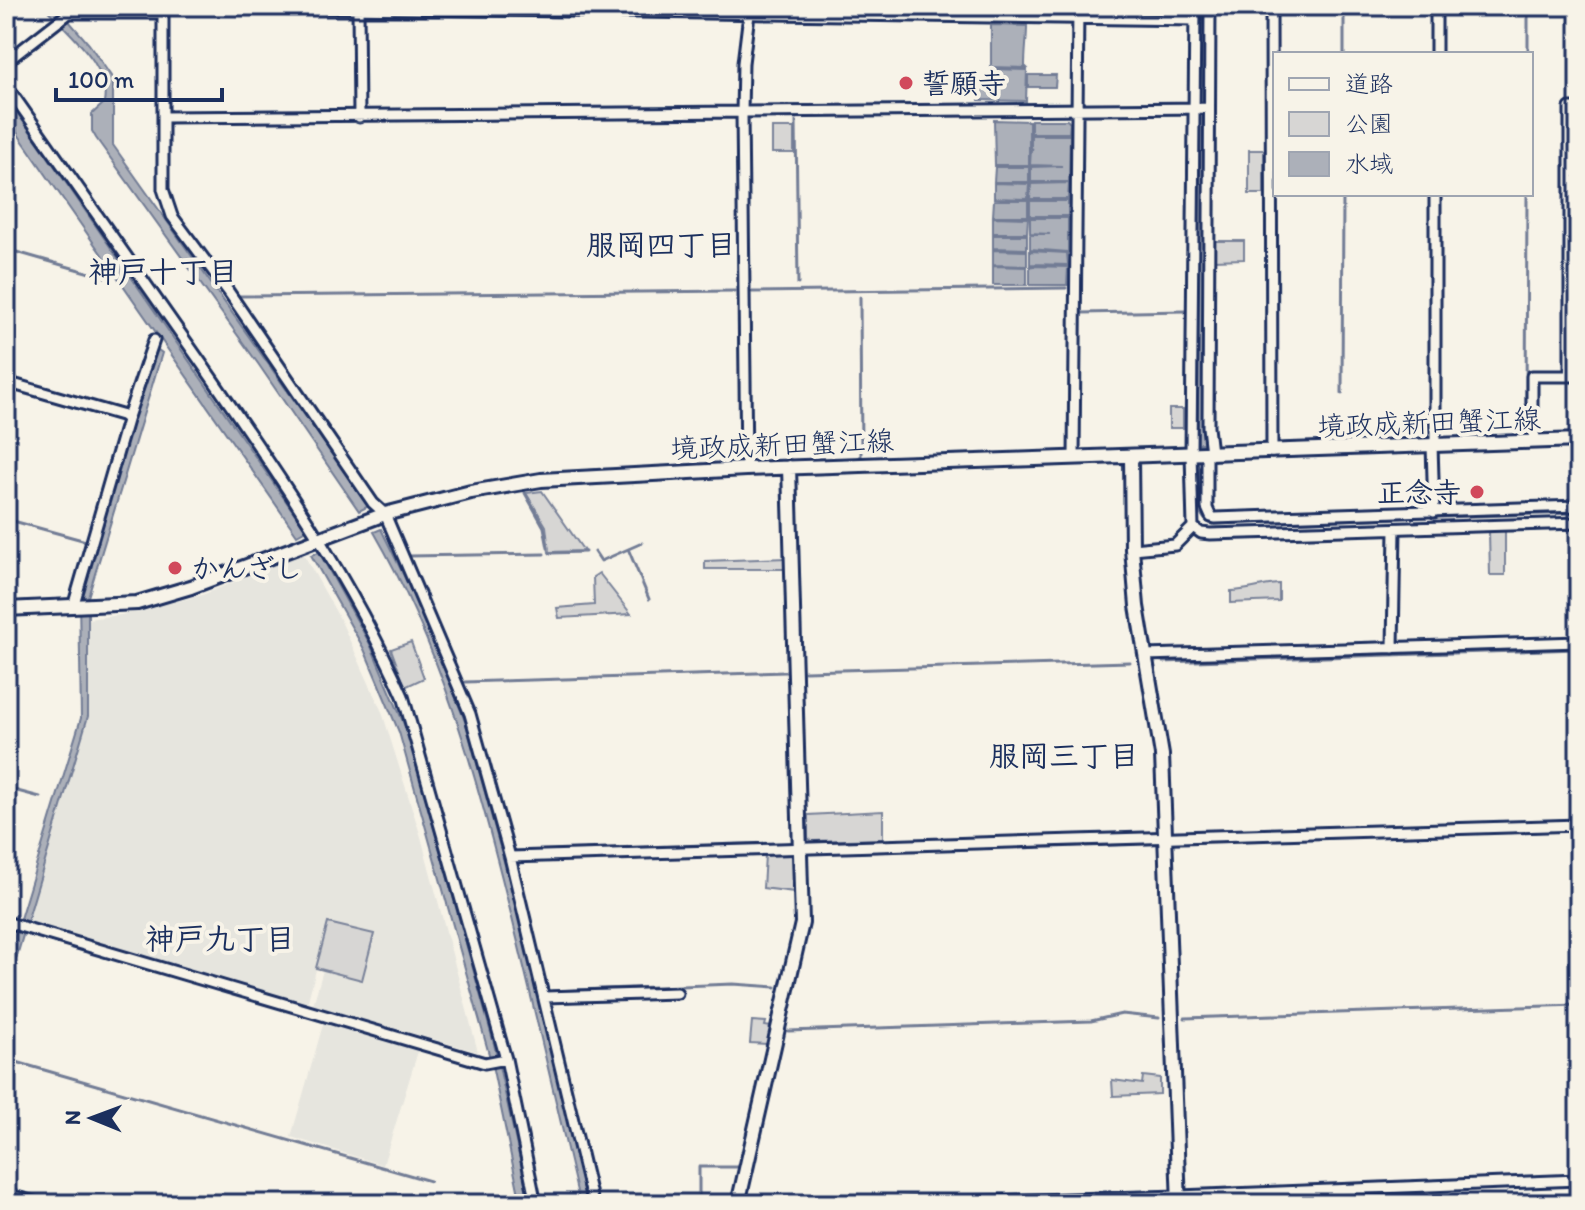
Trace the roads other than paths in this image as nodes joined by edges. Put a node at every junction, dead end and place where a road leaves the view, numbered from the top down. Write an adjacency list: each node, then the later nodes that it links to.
1 (210, 6): 2 (street)
2 (358, 6): 10 (street); 21 (street)
3 (1078, 6): 11 (street)
4 (1195, 6): 12 (street)
5 (1210, 6): 16 (street)
6 (1271, 6): 31 (street)
7 (1436, 6): 13 (street)
8 (163, 9): 9 (street); 20 (street)
9 (67, 11): 14 (street)
10 (750, 11): 11 (street); 19 (street)
11 (1078, 20): 12 (street); 18 (street)
12 (1195, 20): 16 (street)
13 (1436, 52)
14 (6, 62)
15 (6, 85): 44 (street)
16 (1202, 108): 18 (street); 32 (street); 33 (street)
17 (1579, 108): 23 (street)
18 (1076, 109): 19 (street); 35 (street)
19 (742, 113): 21 (street); 37 (street)
20 (164, 117): 21 (street); 40 (street)
21 (359, 117)
22 (1435, 196): 30 (street)
23 (1575, 234): 25 (street)
24 (154, 340): 27 (street)
25 (1575, 376): 29 (street)
26 (6, 382): 27 (street)
27 (128, 417): 46 (street)
28 (1579, 440): 29 (main road, 境政成新田蟹江線)
29 (1536, 442): 30 (main road, 境政成新田蟹江線)
30 (1433, 446): 31 (main road, 境政成新田蟹江線); 39 (street)
31 (1272, 452): 32 (main road, 境政成新田蟹江線)
32 (1209, 453): 33 (main road, 境政成新田蟹江線); 39 (street)
33 (1191, 454): 34 (main road, 境政成新田蟹江線); 42 (street)
34 (1131, 456): 35 (main road, 境政成新田蟹江線); 45 (main road)
35 (1074, 458): 36 (main road, 境政成新田蟹江線)
36 (789, 467): 37 (main road, 境政成新田蟹江線); 53 (main road)
37 (746, 469): 40 (main road, 境政成新田蟹江線)
38 (1579, 506): 39 (street)
39 (1434, 512)
40 (385, 514): 44 (main road, 境政成新田蟹江線); 54 (street)
41 (1579, 523): 43 (street)
42 (1193, 527): 43 (street); 45 (street)
43 (1395, 529): 49 (street)
44 (317, 538): 46 (main road, 境政成新田蟹江線); 58 (street)
45 (1132, 549): 50 (main road)
46 (73, 607): 47 (main road, 境政成新田蟹江線)
47 (6, 609)
48 (1579, 642): 49 (street)
49 (1393, 648): 50 (street)
50 (1145, 655): 52 (main road)
51 (1579, 825): 52 (street)
52 (1166, 837): 53 (street); 61 (main road)
53 (801, 847): 54 (street); 65 (main road)
54 (510, 857): 57 (street)
55 (10, 923): 58 (street)
56 (677, 993): 57 (street)
57 (545, 997): 64 (street)
58 (503, 1060): 63 (street)
59 (1579, 1180): 61 (street)
60 (6, 1194): 62 (street)
61 (1179, 1200): 66 (street)
62 (41, 1204)
63 (536, 1204)
64 (593, 1204)
65 (738, 1204)
66 (884, 1204)

